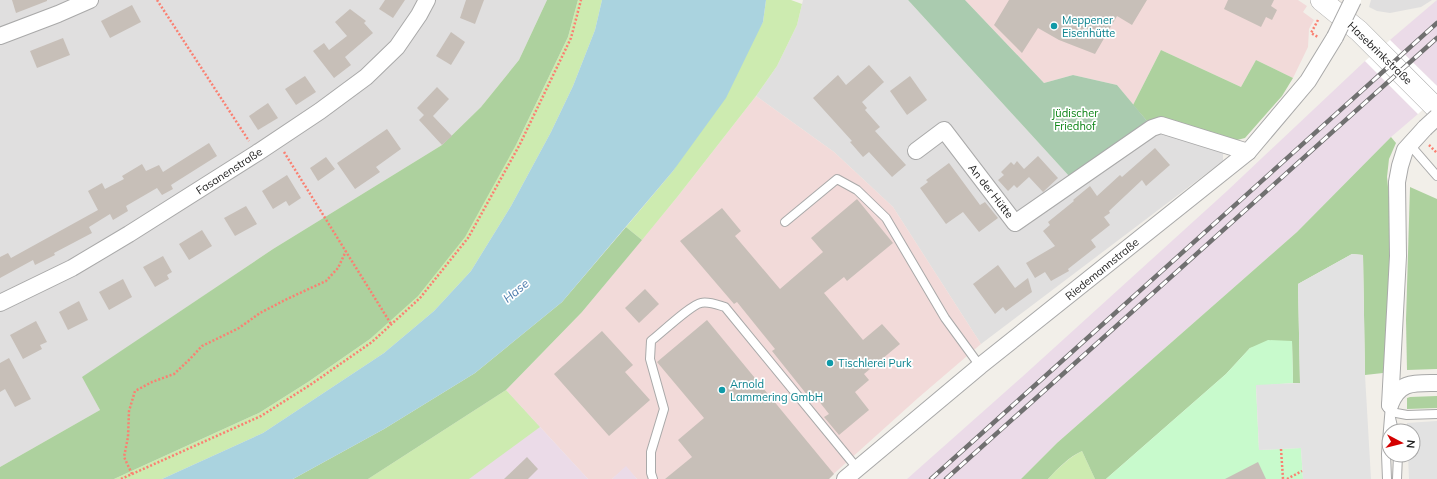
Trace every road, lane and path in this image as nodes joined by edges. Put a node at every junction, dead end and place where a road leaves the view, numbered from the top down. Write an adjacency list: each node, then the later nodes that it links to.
1 (90, 0): 8 (street)
2 (157, 0): 17 (path)
3 (427, 0): 12 (street, Fasanenstraße)
4 (581, 0): 23 (path)
5 (1321, 0): 10 (street, Hasebrinkstraße)
6 (1353, 0): 16 (street, Riedemannstraße, bridge)
7 (1316, 23): 9 (path)
8 (0, 36)
9 (1318, 37)
10 (1437, 109)
11 (1437, 117): 13 (street, bridge)
12 (277, 140): 17 (street, Fasanenstraße); 21 (path)
13 (1410, 145): 19 (lane); 26 (street)
14 (1431, 147): 18 (path)
15 (916, 151): 16 (street, An der Hütte)
16 (1248, 152): 24 (street, Riedemannstraße)
17 (257, 153): 22 (street, Fasanenstraße)
18 (1437, 153)
19 (1437, 176)
20 (785, 222): 24 (lane)
21 (346, 251): 23 (path); 33 (path)
22 (0, 303)
23 (391, 324): 33 (path)
24 (980, 366): 31 (street, Riedemannstraße)
25 (1437, 383): 26 (street)
26 (1390, 409): 27 (lane); 28 (lane); 39 (lane)
27 (1437, 414)
28 (1393, 423)
29 (1281, 449): 37 (path)
30 (1398, 463): 40 (lane)
31 (857, 468): 35 (lane); 36 (street, Riedemannstraße)
32 (1302, 472): 38 (path)
33 (132, 474): 34 (path)
34 (121, 479)
35 (653, 479)
36 (845, 479)
37 (1283, 479)
38 (1287, 479)
39 (1387, 479)
40 (1397, 479)

